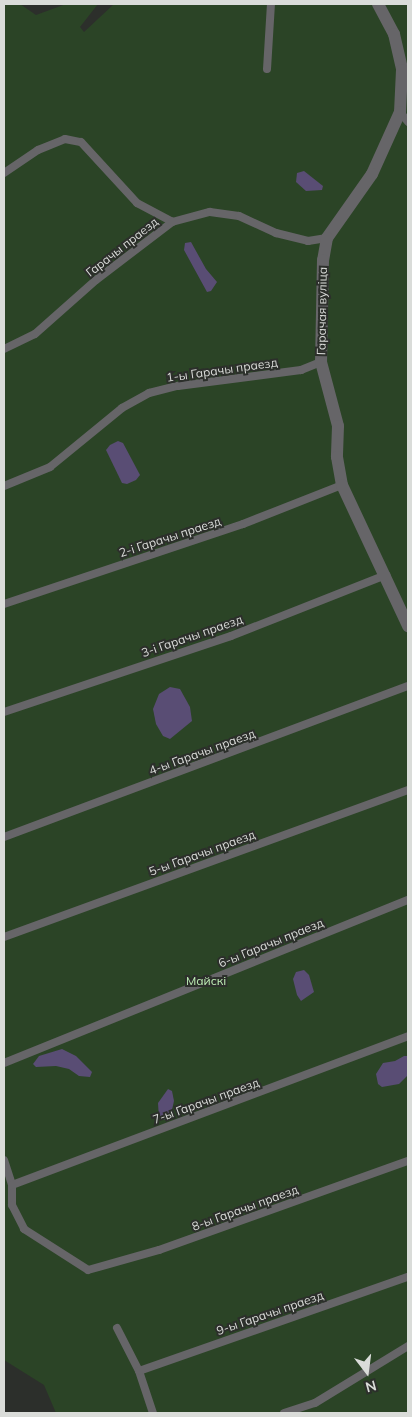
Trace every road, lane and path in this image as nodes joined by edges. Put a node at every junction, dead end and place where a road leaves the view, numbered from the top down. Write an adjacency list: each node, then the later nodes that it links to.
1 (271, 4): 3 (lane)
2 (378, 4): 4 (street, Гарачая вуліца)
3 (268, 69)
4 (404, 117): 7 (street, Гарачая вуліца)
5 (4, 173): 6 (lane)
6 (172, 222): 7 (lane, Гарачы праезд); 8 (lane, Гарачы праезд)
7 (327, 238): 9 (street, Гарачая вуліца)
8 (4, 349)
9 (321, 362): 10 (street, Гарачая вуліца); 11 (lane, 1-ы Гарачы праезд)
10 (342, 485): 12 (street, Гарачая вуліца); 13 (lane, 2-і Гарачы праезд)
11 (4, 486)
12 (386, 575): 14 (street, Гарачая вуліца); 16 (lane, 3-і Гарачы праезд)
13 (4, 604)
14 (408, 626)
15 (408, 686): 18 (lane, 4-ы Гарачы праезд)
16 (4, 712)
17 (408, 790): 20 (lane, 5-ы Гарачы праезд)
18 (4, 837)
19 (408, 900): 22 (lane, 6-ы Гарачы праезд)
20 (4, 937)
21 (408, 1036): 25 (lane, 7-ы Гарачы праезд)
22 (4, 1063)
23 (4, 1160): 25 (lane)
24 (408, 1162): 25 (lane, 8-ы Гарачы праезд)
25 (12, 1185)
26 (408, 1277): 29 (lane, 9-ы Гарачы праезд)
27 (117, 1328): 29 (lane)
28 (408, 1346): 31 (lane)
29 (139, 1371): 30 (lane)
30 (153, 1413)
31 (284, 1413)

